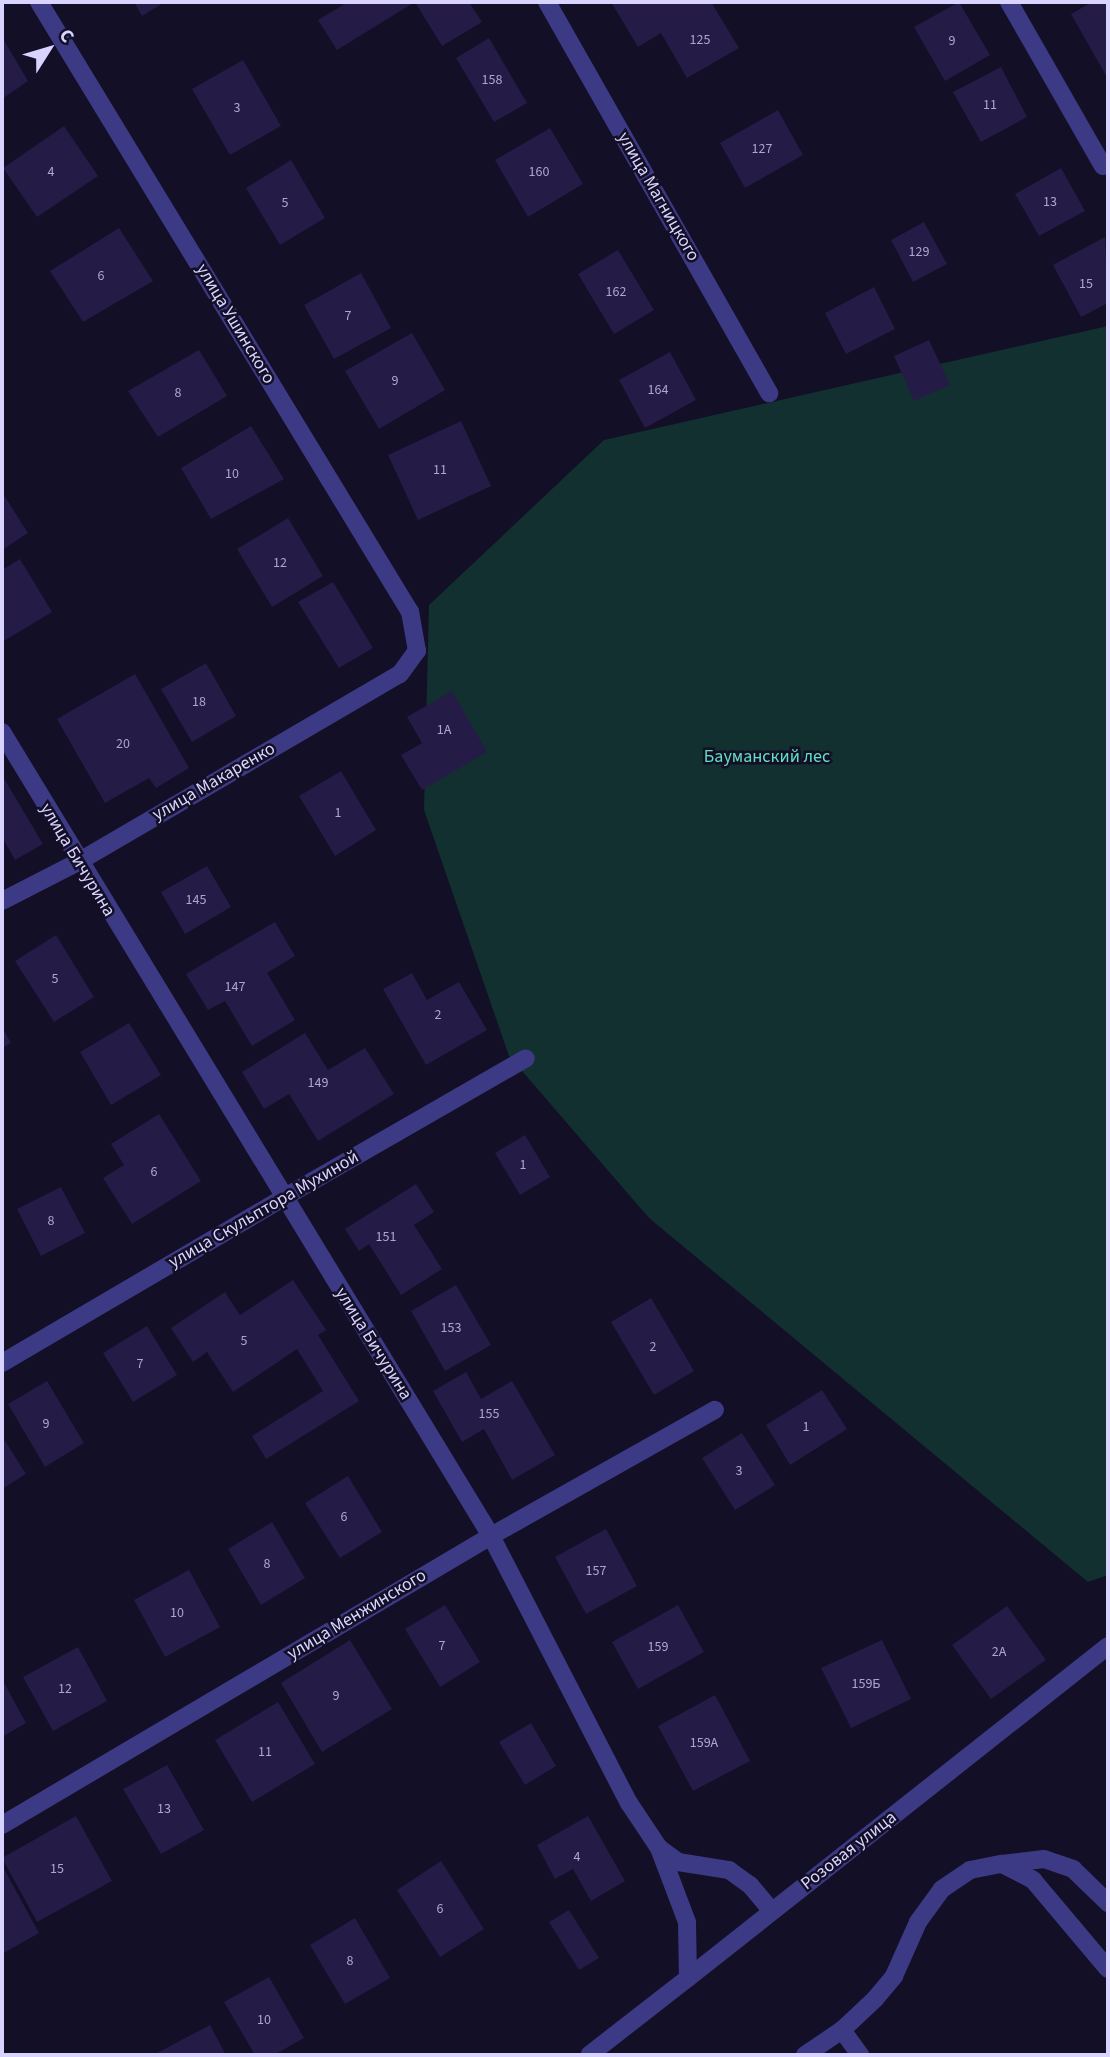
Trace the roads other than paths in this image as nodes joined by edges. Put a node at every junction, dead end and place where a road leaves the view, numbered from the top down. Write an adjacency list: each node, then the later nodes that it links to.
1 (39, 2): 6 (street, улица Ушинского)
2 (547, 2): 5 (street, улица Магницкого)
3 (1009, 2): 4 (street)
4 (1103, 166)
5 (769, 393)
6 (417, 652): 8 (street, улица Макаренко)
7 (2, 732): 8 (street, улица Бичурина)
8 (78, 862): 9 (street, улица Макаренко); 11 (street, улица Бичурина)
9 (2, 901)
10 (526, 1058): 11 (street, улица Скульптора Мухиной)
11 (283, 1198): 12 (street, улица Скульптора Мухиной); 14 (street, улица Бичурина)
12 (2, 1363)
13 (715, 1409): 14 (street, улица Менжинского)
14 (491, 1536): 16 (street, улица Менжинского); 17 (street, улица Бичурина)
15 (1108, 1646): 20 (street, Розовая улица)
16 (2, 1825)
17 (659, 1848): 20 (street); 22 (street, улица Бичурина)
18 (1002, 1864): 19 (street); 21 (street); 23 (street)
19 (1108, 1903)
20 (772, 1911): 22 (street, Розовая улица)
21 (1108, 1969)
22 (688, 1978): 24 (street, Розовая улица)
23 (842, 2030): 25 (street); 26 (street)
24 (589, 2055)
25 (805, 2055)
26 (860, 2055)

